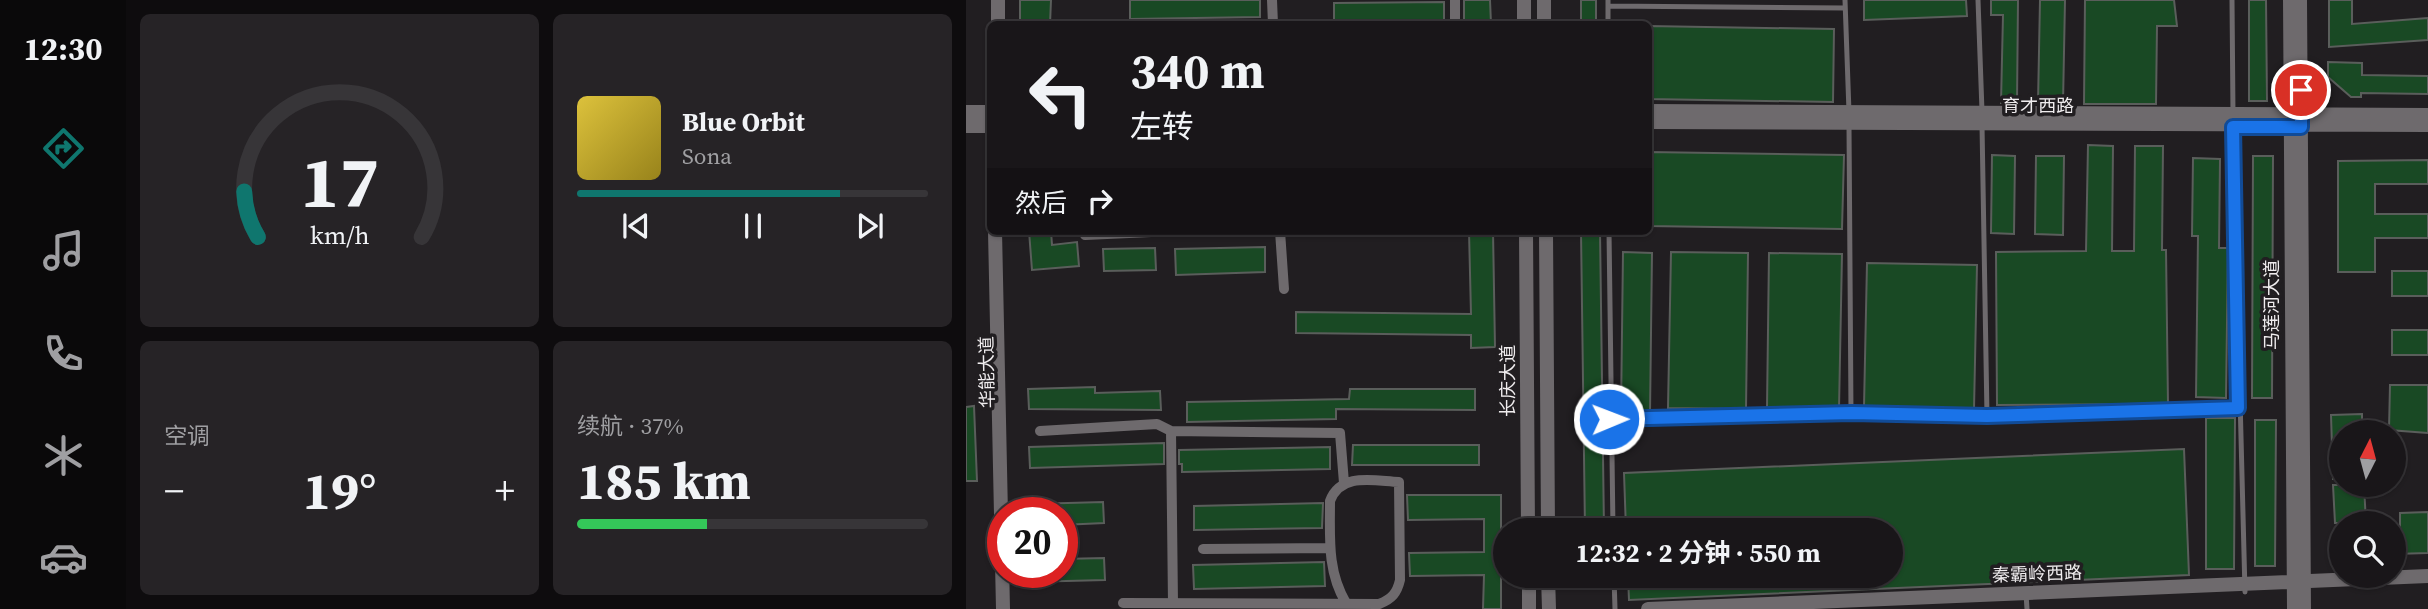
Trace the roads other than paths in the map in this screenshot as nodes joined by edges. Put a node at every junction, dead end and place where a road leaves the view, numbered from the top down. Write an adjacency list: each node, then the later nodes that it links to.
1 (990, 0): 14 (street)
2 (998, 0): 15 (street)
3 (1272, 0): 16 (street)
4 (1455, 0): 17 (street)
5 (1524, 0): 18 (street)
6 (1544, 0): 19 (street)
7 (1845, 0): 13 (lane)
8 (1978, 0): 26 (lane)
9 (2232, 0): 27 (lane)
10 (2290, 0): 28 (street, 马莲河大道)
11 (2300, 0): 28 (street, 马莲河大道)
12 (1608, 3): 13 (lane); 20 (lane)
13 (1845, 8): 25 (lane)
14 (991, 21)
15 (998, 21)
16 (1273, 21)
17 (1455, 21)
18 (1524, 21)
19 (1544, 21)
20 (1608, 21)
21 (1652, 111): 25 (street, 育才西路)
22 (966, 112): 23 (street)
23 (987, 112)
24 (2428, 115): 28 (street, 育才西路)
25 (1849, 118): 26 (street, 育才西路); 29 (street, 育才西路); 41 (lane)
26 (1982, 119): 27 (street, 育才西路); 42 (lane)
27 (2233, 121): 28 (street, 育才西路); 40 (lane)
28 (2296, 121): 30 (street, 育才西路); 54 (street, 马莲河大道)
29 (1652, 122)
30 (2428, 125)
31 (987, 126): 32 (street)
32 (966, 127)
33 (995, 235): 65 (street, 华能大道)
34 (1003, 235): 47 (street, 华能大道)
35 (1280, 235): 39 (street)
36 (1526, 235): 48 (street, 长庆大道)
37 (1546, 235): 49 (street)
38 (1609, 235): 43 (lane)
39 (1284, 289)
40 (2238, 408): 42 (lane); 59 (lane)
41 (1852, 413): 42 (lane); 43 (lane)
42 (1987, 416)
43 (1609, 419): 50 (lane)
44 (1040, 431): 45 (street)
45 (1171, 431): 46 (street); 62 (street)
46 (1345, 483): 51 (street); 63 (street)
47 (1009, 497)
48 (1528, 518)
49 (1548, 518)
50 (1613, 518)
51 (1330, 548): 52 (street); 63 (street)
52 (1203, 550)
53 (2428, 578): 54 (street, 秦霸岭西路)
54 (2299, 585): 59 (street, 秦霸岭西路); 72 (street, 马莲河大道); 73 (street, 马莲河大道)
55 (1010, 588): 66 (street)
56 (1529, 588): 67 (street)
57 (1548, 588): 68 (street)
58 (1614, 588): 69 (lane)
59 (2245, 588): 60 (street, 秦霸岭西路)
60 (2027, 602): 64 (street, 秦霸岭西路); 71 (street, 秦霸岭西路)
61 (1122, 603): 62 (street)
62 (1173, 603): 63 (street)
63 (1346, 603)
64 (1785, 606): 70 (street, 秦霸岭西路)
65 (1003, 609)
66 (1010, 609)
67 (1529, 609)
68 (1549, 609)
69 (1615, 609)
70 (1648, 609)
71 (1828, 609)
72 (2294, 609)
73 (2304, 609)

